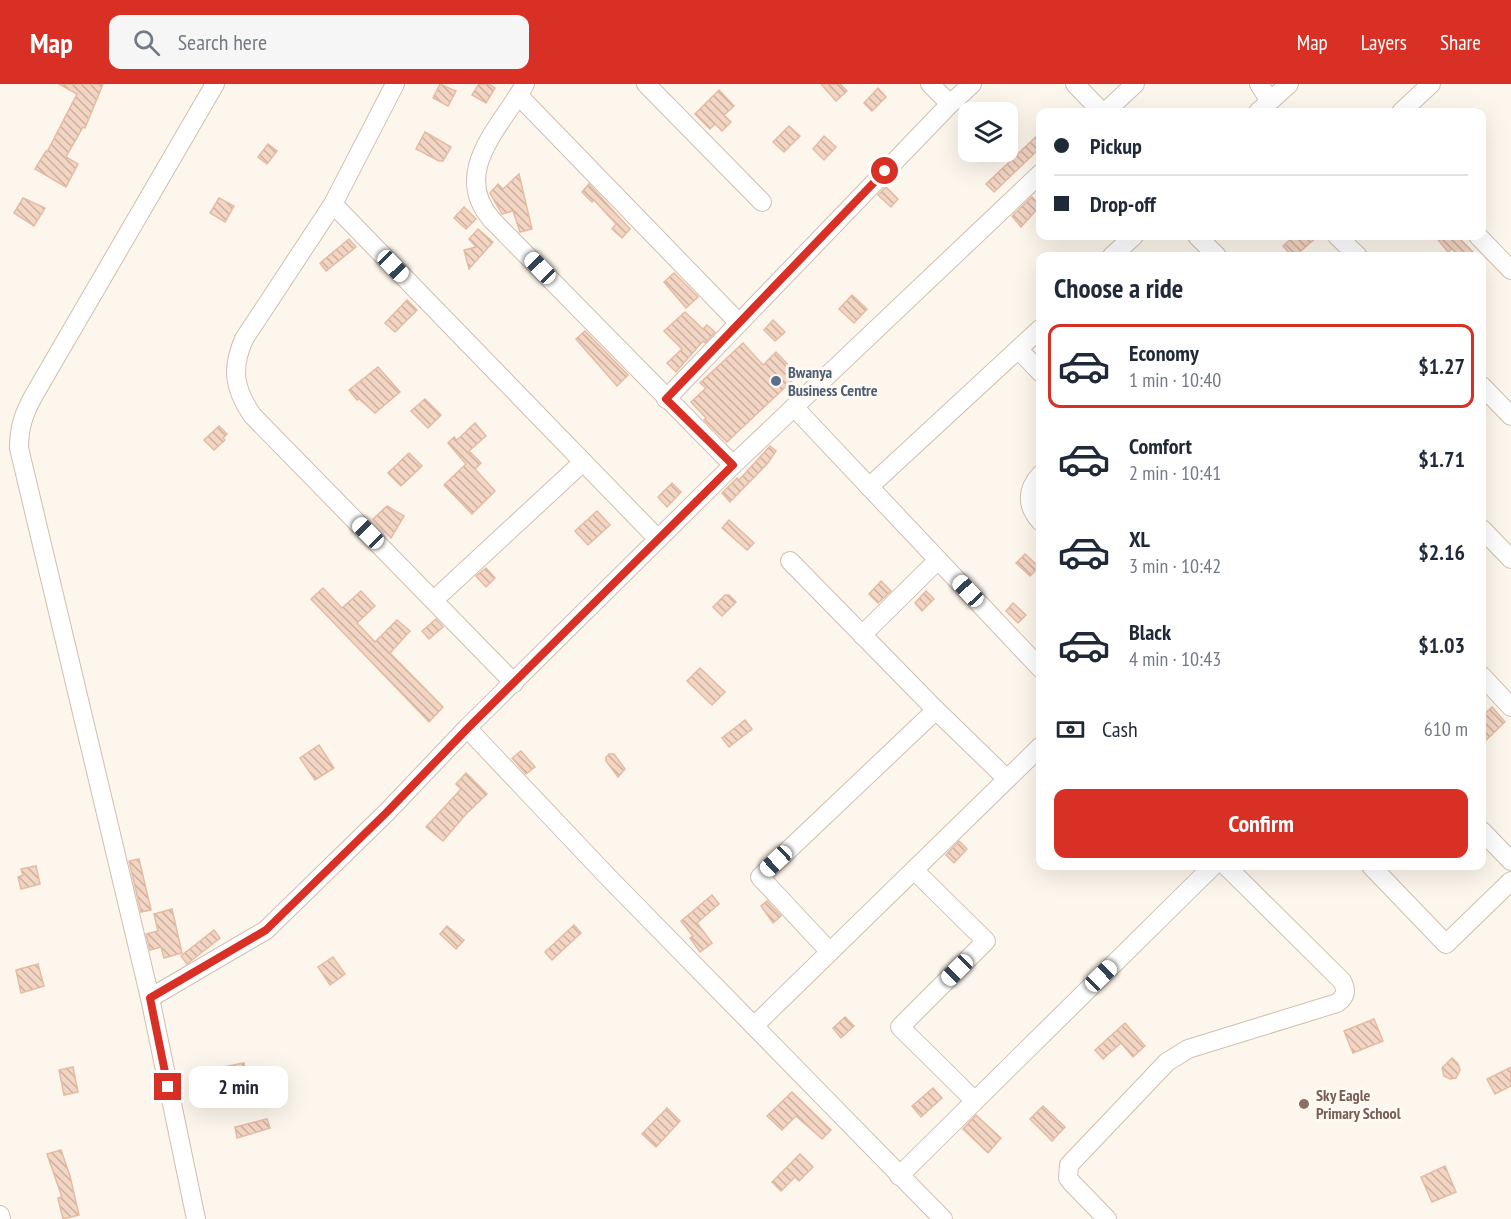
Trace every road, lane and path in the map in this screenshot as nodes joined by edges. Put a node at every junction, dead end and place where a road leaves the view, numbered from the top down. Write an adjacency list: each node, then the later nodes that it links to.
1 (215, 84): 64 (street)
2 (395, 84): 19 (street)
3 (646, 84): 18 (street)
4 (930, 84): 12 (street)
5 (972, 84): 12 (street)
6 (1075, 84): 14 (street)
7 (1135, 84): 15 (street)
8 (1259, 84): 13 (street)
9 (1289, 84): 13 (street)
10 (1431, 84): 16 (street)
11 (522, 90): 28 (street); 33 (street)
12 (950, 104): 28 (street)
13 (1264, 107)
14 (1099, 108)
15 (1108, 108)
16 (1405, 108)
17 (1036, 178): 34 (street)
18 (762, 202)
19 (333, 204): 36 (street); 46 (street)
20 (1130, 240): 24 (street)
21 (1201, 240): 25 (street)
22 (1341, 240): 26 (street)
23 (1482, 240): 27 (street)
24 (1116, 252)
25 (1213, 252)
26 (1354, 252)
27 (1511, 270)
28 (739, 323): 33 (street)
29 (1036, 333): 30 (street)
30 (1019, 350): 31 (street); 39 (street)
31 (1036, 368)
32 (1486, 390): 35 (street)
33 (666, 399): 37 (street)
34 (794, 407): 37 (street); 39 (street)
35 (1511, 416)
36 (583, 462): 42 (street); 46 (street)
37 (733, 465): 42 (street)
38 (1036, 480): 40 (street)
39 (869, 487): 44 (street)
40 (1036, 517)
41 (1486, 533): 43 (street)
42 (658, 539): 50 (street)
43 (1511, 559)
44 (938, 560): 47 (street); 48 (street)
45 (790, 561): 47 (street)
46 (434, 600): 50 (street)
47 (862, 635): 52 (street)
48 (1036, 664)
49 (1486, 680): 51 (street)
50 (514, 683): 53 (street)
51 (1511, 707)
52 (936, 710): 55 (street); 63 (street)
53 (468, 728): 64 (street); 65 (street)
54 (1036, 751): 55 (street)
55 (1007, 779): 58 (street)
56 (1486, 835): 57 (street)
57 (1511, 861)
58 (914, 870): 63 (street); 66 (street)
59 (1209, 870): 66 (street)
60 (1230, 870): 70 (street)
61 (1375, 870): 62 (street)
62 (1511, 881)
63 (830, 952): 65 (street)
64 (150, 998): 68 (street)
65 (754, 1026): 67 (street)
66 (975, 1101): 67 (street)
67 (899, 1176): 69 (street)
68 (196, 1219)
69 (943, 1219)
70 (1107, 1219)

